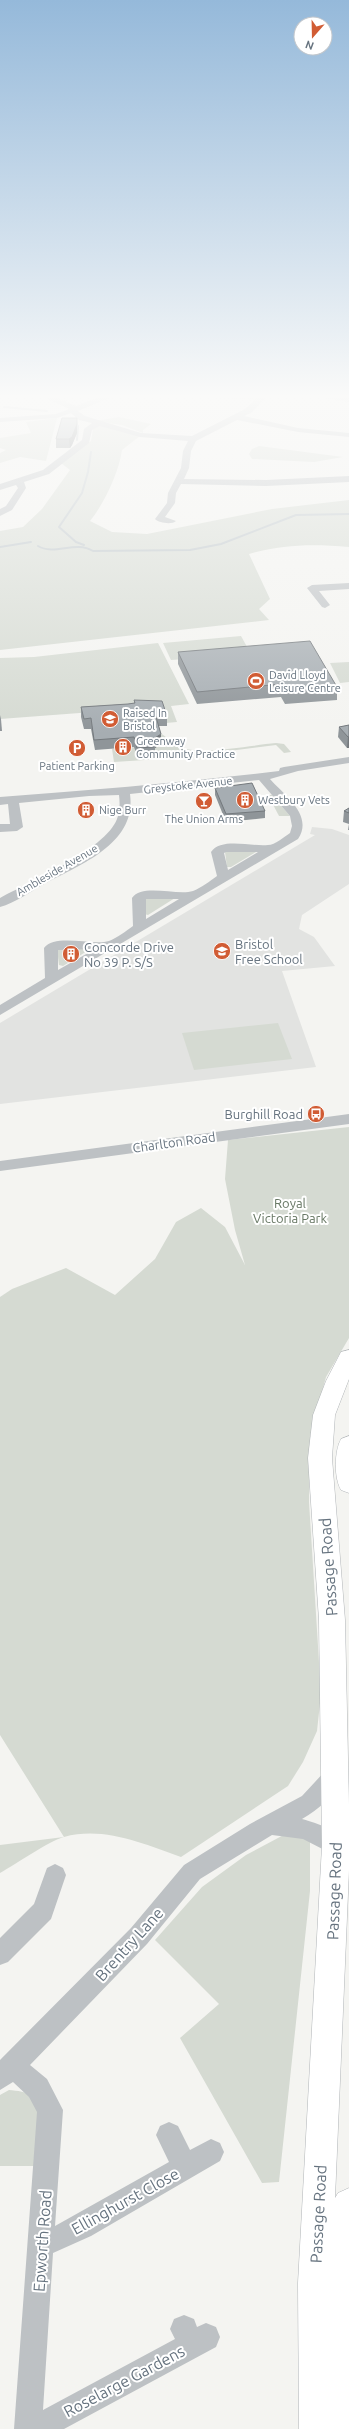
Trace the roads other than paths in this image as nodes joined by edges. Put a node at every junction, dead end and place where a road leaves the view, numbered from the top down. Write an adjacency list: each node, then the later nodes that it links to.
1 (10, 506): 3 (street)
2 (168, 506): 4 (street)
3 (0, 513)
4 (172, 520)
5 (349, 586): 6 (street)
6 (325, 605)
7 (349, 760): 8 (street, Greystoke Avenue)
8 (261, 776): 9 (street, Greystoke Avenue); 13 (street)
9 (124, 791): 10 (street, Greystoke Avenue); 16 (street, Ambleside Avenue)
10 (14, 800): 11 (street, Greystoke Avenue); 12 (street)
11 (0, 801)
12 (0, 828)
13 (272, 849): 14 (street); 14 (street)
14 (224, 878): 15 (street)
15 (197, 895): 17 (street); 17 (street)
16 (0, 903)
17 (140, 928): 18 (street)
18 (112, 945): 19 (street); 19 (street)
19 (52, 980): 21 (street)
20 (0, 998): 21 (street)
21 (23, 998): 22 (street)
22 (0, 1011)
23 (349, 1119): 24 (street, Charlton Road)
24 (0, 1166)
25 (349, 1358): 28 (main road, Passage Road)
26 (349, 1445): 27 (main road)
27 (349, 1484)
28 (335, 1776): 29 (street, Brentry Lane); 30 (main road, Passage Road)
29 (270, 1825): 30 (street); 33 (street, Brentry Lane)
30 (336, 1846): 42 (main road, Passage Road)
31 (55, 1875): 32 (street)
32 (0, 1954)
33 (6, 2072): 38 (street, Epworth Road)
34 (169, 2135): 36 (street, Ellinghurst Close)
35 (211, 2152): 36 (street, Ellinghurst Close)
36 (185, 2167): 38 (street, Ellinghurst Close)
37 (349, 2204): 43 (main road)
38 (42, 2245): 40 (street, Epworth Road)
39 (194, 2337): 41 (street, Roselarge Gardens)
40 (28, 2429)
41 (36, 2429)
42 (317, 2429)
43 (349, 2429)

